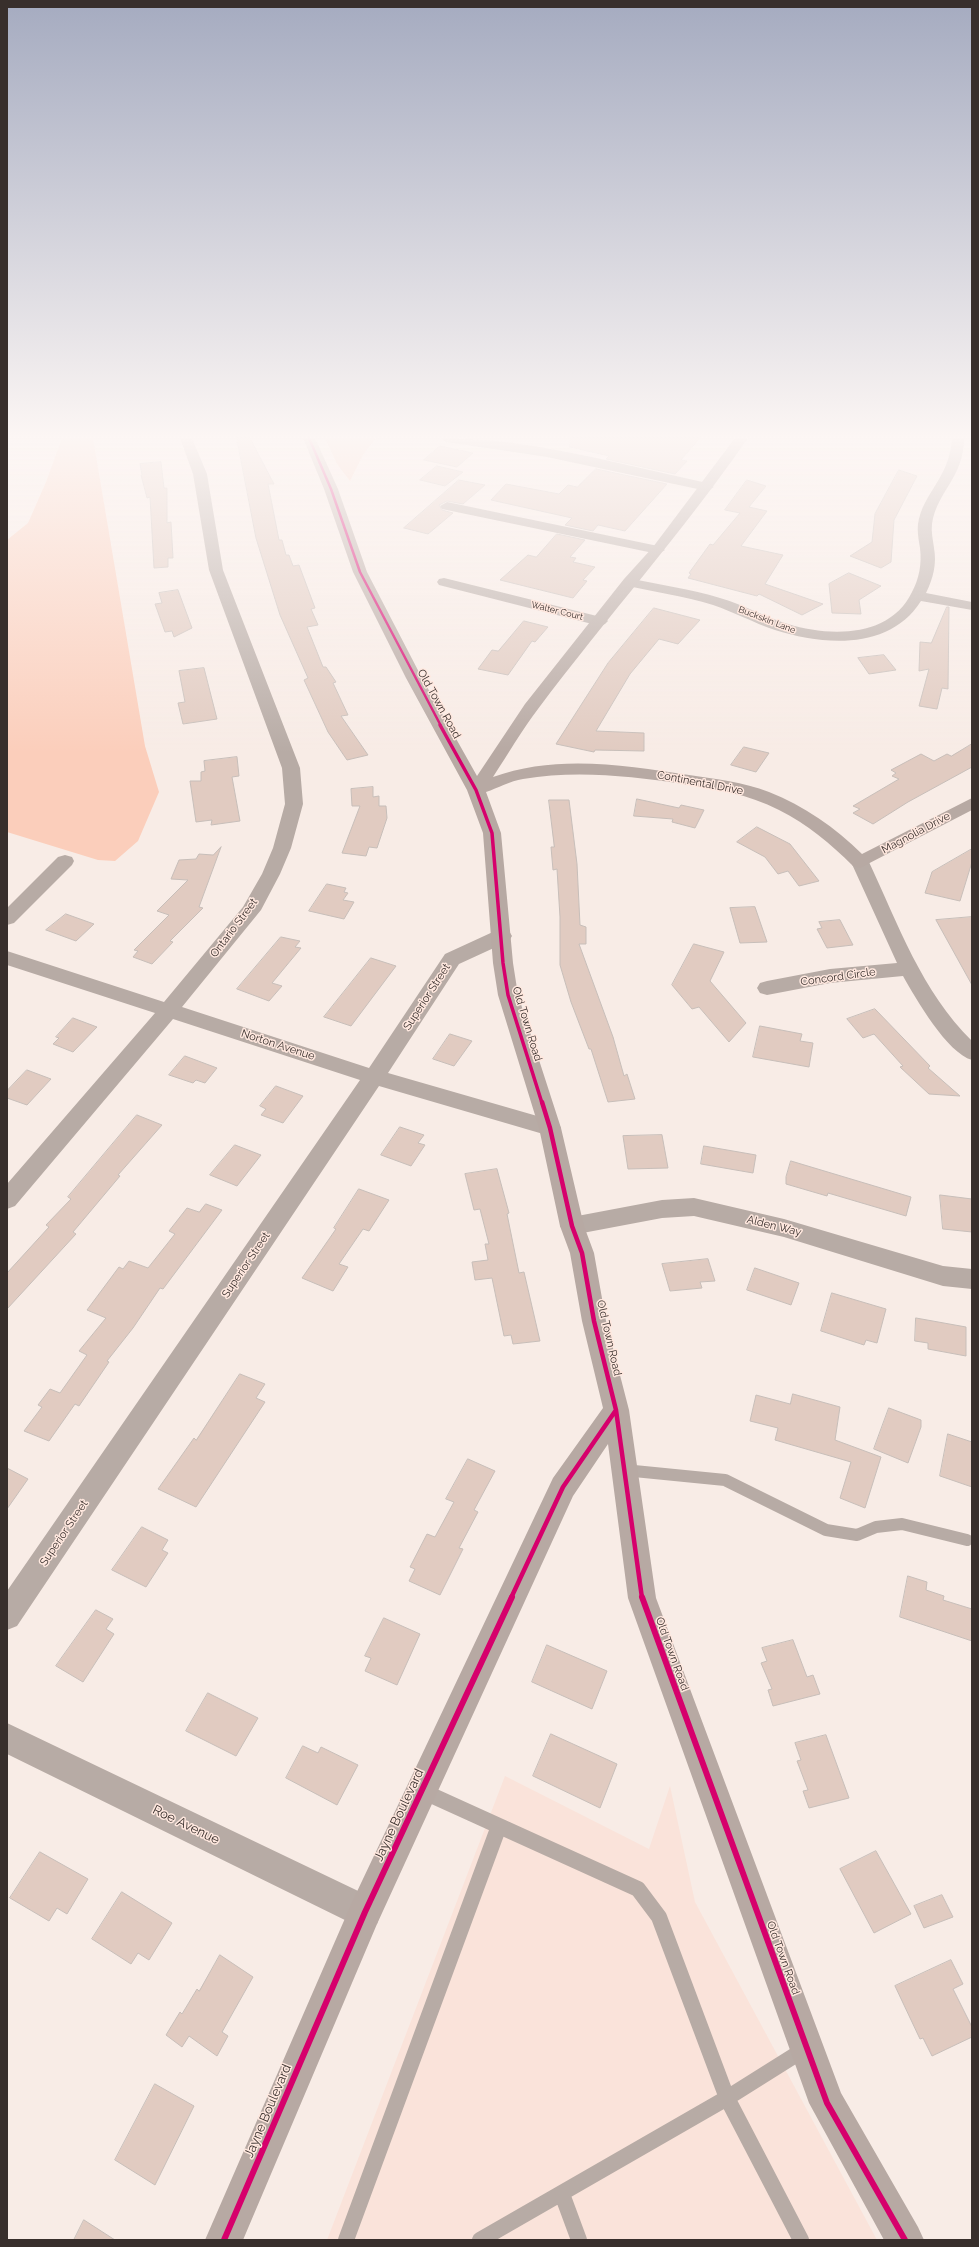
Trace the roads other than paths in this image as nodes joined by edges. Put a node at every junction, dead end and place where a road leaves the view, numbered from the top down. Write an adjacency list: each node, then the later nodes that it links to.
1 (211, 543): 21 (street, Ontario Street)
2 (350, 543): 12 (main road, Old Town Road)
3 (624, 543): 6 (street)
4 (664, 543): 6 (main road)
5 (927, 543): 9 (street, Buckskin Lane)
6 (658, 550): 8 (main road)
7 (444, 582): 11 (street, Walter Court)
8 (629, 582): 9 (street, Buckskin Lane); 11 (main road)
9 (918, 596): 10 (street)
10 (972, 606)
11 (600, 621): 12 (main road)
12 (476, 790): 15 (main road, Continental Drive); 17 (main road, Old Town Road)
13 (972, 803): 15 (main road, Magnolia Drive)
14 (65, 861): 16 (street)
15 (860, 862): 19 (street, Continental Drive)
16 (7, 919)
17 (502, 936): 23 (street, Superior Street); 24 (main road, Old Town Road)
18 (7, 958): 21 (street, Norton Avenue)
19 (910, 968): 20 (street, Concord Circle); 22 (street)
20 (767, 988)
21 (169, 1010): 23 (street, Norton Avenue); 25 (street, Ontario Street)
22 (972, 1053)
23 (374, 1077): 24 (street, Norton Avenue); 31 (street, Superior Street)
24 (550, 1128): 26 (main road, Old Town Road)
25 (7, 1200)
26 (572, 1226): 27 (street, Alden Way); 28 (main road, Old Town Road)
27 (972, 1280)
28 (616, 1410): 29 (main road, Old Town Road); 33 (main road, Jayne Boulevard)
29 (624, 1470): 30 (lane); 36 (main road, Old Town Road)
30 (967, 1540)
31 (7, 1616)
32 (7, 1738): 35 (street, Roe Avenue)
33 (421, 1790): 34 (lane); 35 (main road, Jayne Boulevard)
34 (499, 1826): 37 (lane); 40 (lane)
35 (365, 1912): 39 (main road, Jayne Boulevard)
36 (807, 2048): 37 (lane); 44 (main road, Old Town Road)
37 (727, 2098): 38 (lane); 43 (lane)
38 (562, 2194): 41 (lane); 42 (lane)
39 (224, 2240)
40 (346, 2240)
41 (480, 2240)
42 (579, 2240)
43 (801, 2240)
44 (905, 2240)

